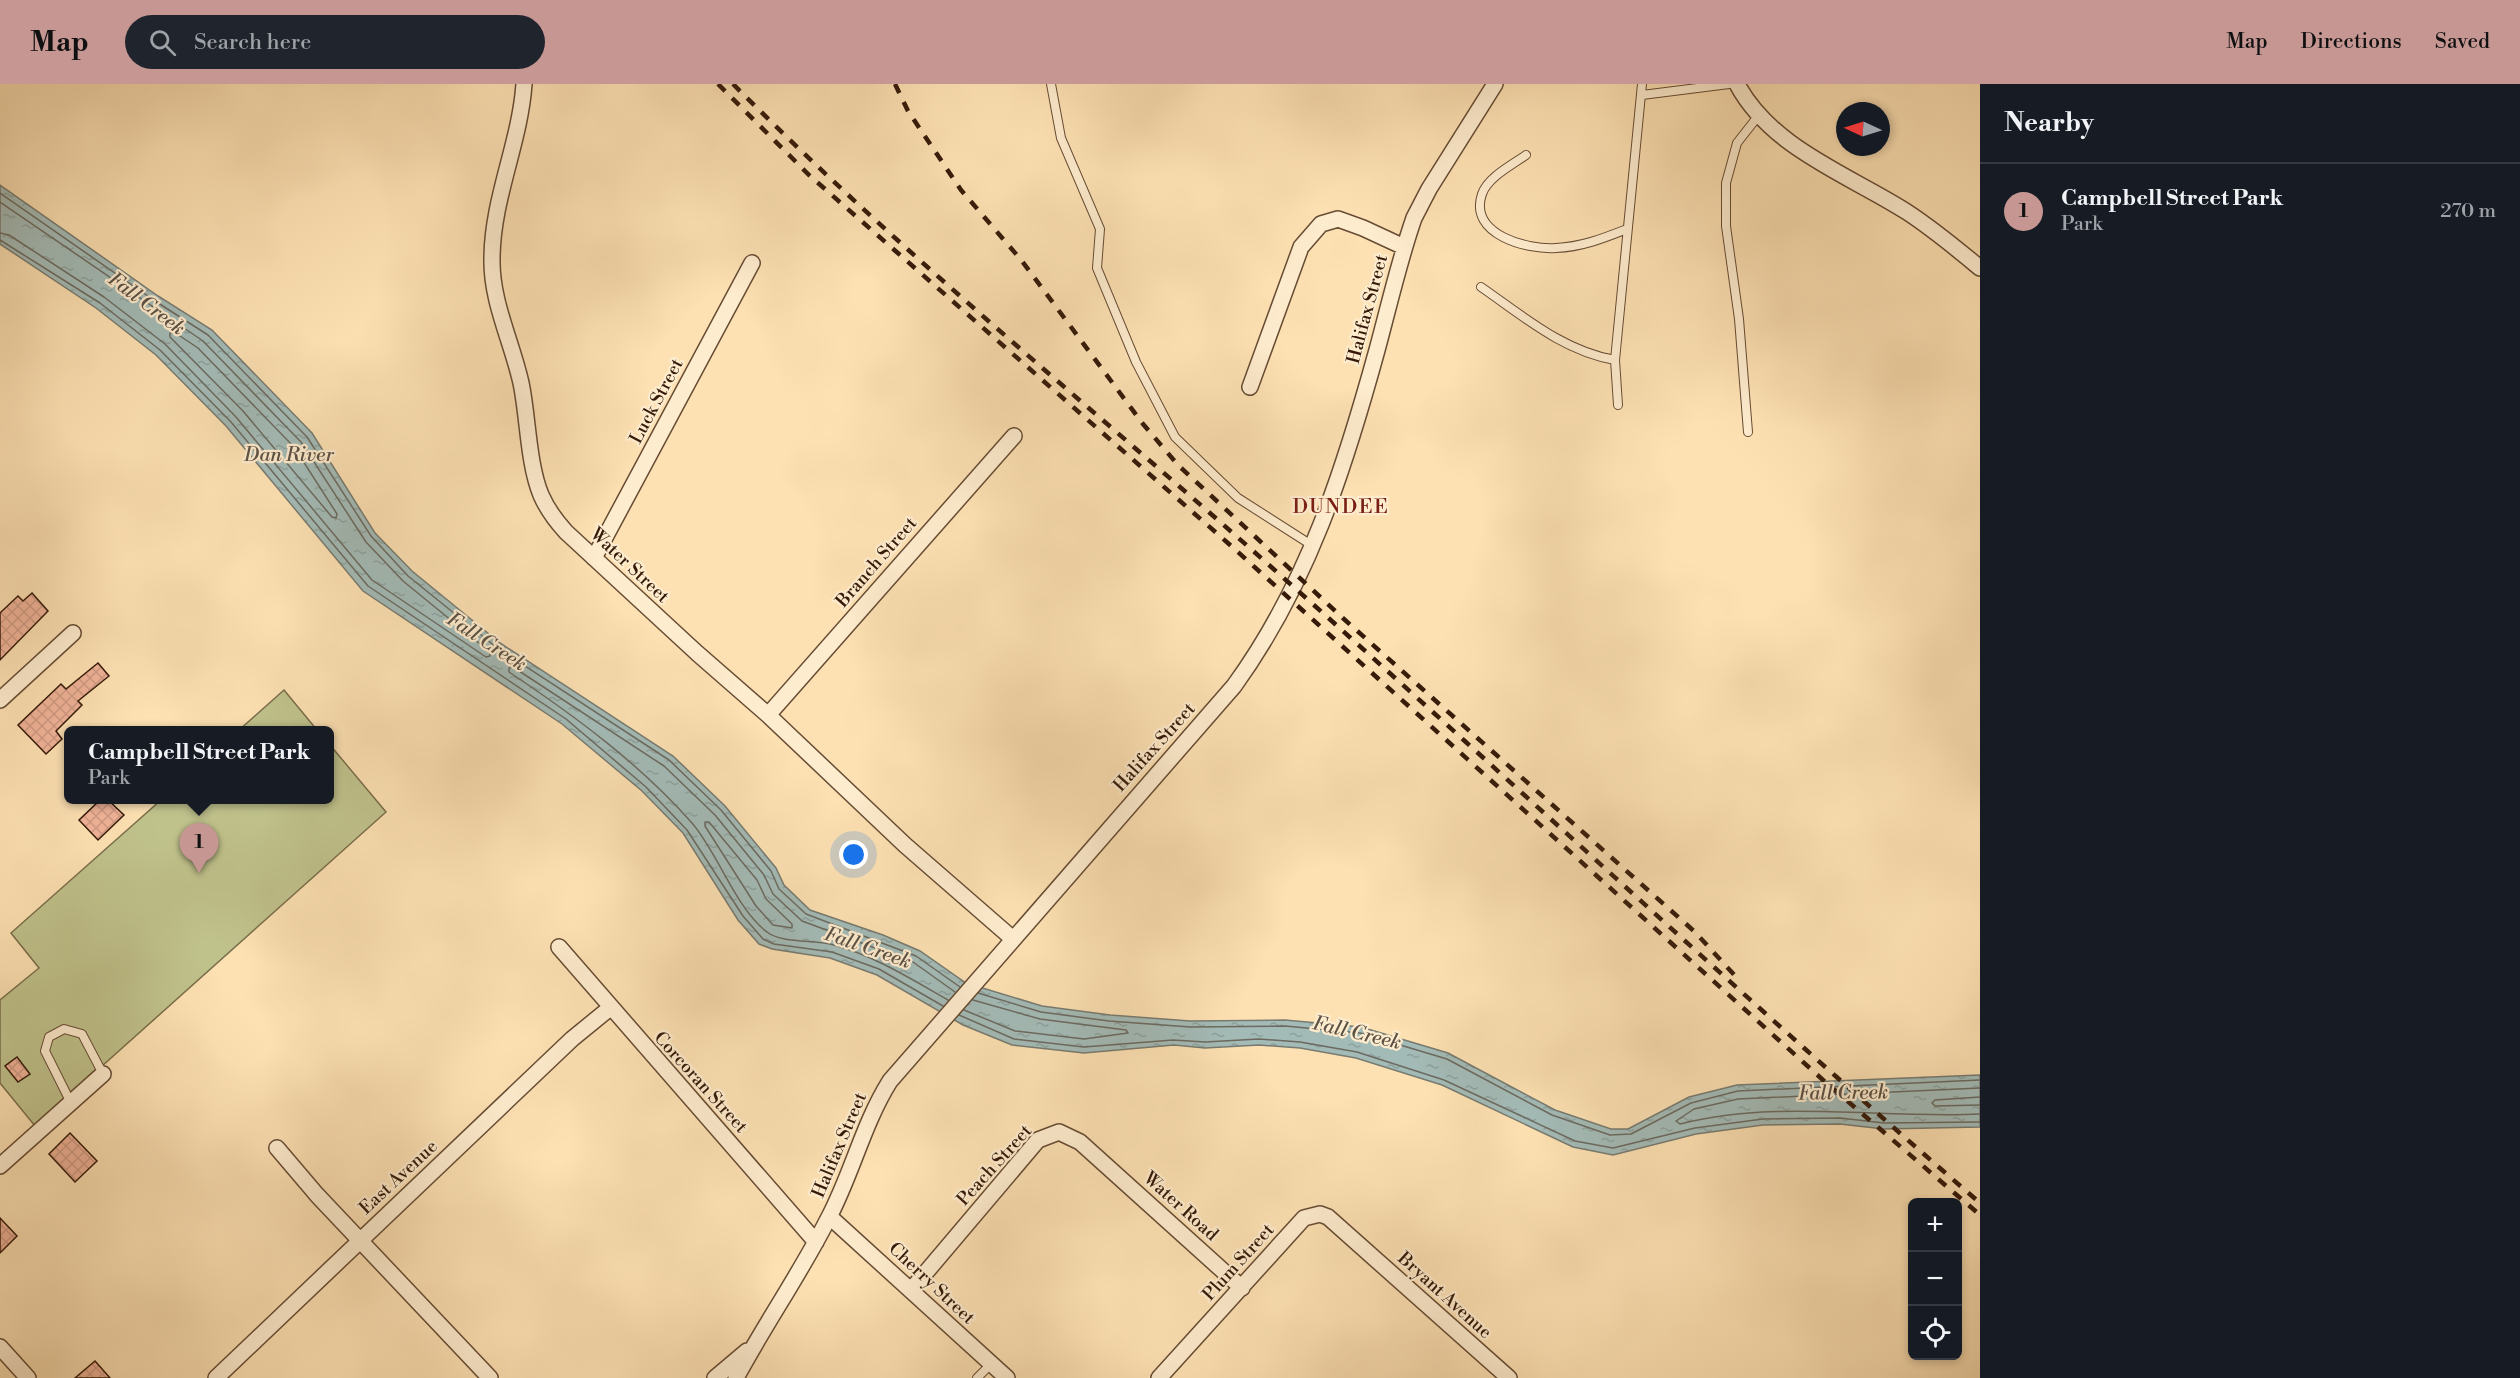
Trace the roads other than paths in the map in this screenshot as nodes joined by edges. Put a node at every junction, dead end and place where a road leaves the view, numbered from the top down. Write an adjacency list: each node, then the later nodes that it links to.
1 (524, 84): 21 (street, Water Street)
2 (1051, 84): 20 (lane)
3 (1495, 84): 11 (street, Halifax Street)
4 (1642, 84): 7 (lane)
5 (1729, 84): 7 (lane)
6 (1737, 84): 8 (street)
7 (1642, 95): 10 (lane)
8 (1759, 115): 13 (street); 18 (lane)
9 (1526, 155): 10 (lane)
10 (1627, 229): 15 (lane)
11 (1404, 247): 16 (street); 20 (street, Halifax Street)
12 (752, 263): 21 (street, Luck Street)
13 (1980, 268)
14 (1481, 287): 15 (lane)
15 (1615, 360): 17 (lane)
16 (1250, 387)
17 (1618, 405)
18 (1748, 432)
19 (1014, 436): 24 (street, Branch Street)
20 (1313, 546): 25 (street, Halifax Street)
21 (594, 558): 24 (street, Water Street)
22 (73, 633): 23 (street)
23 (0, 700)
24 (768, 714): 25 (street, Water Street)
25 (1013, 939): 33 (street, Halifax Street)
26 (559, 947): 27 (street, Corcoran Street)
27 (610, 1008): 34 (street, East Avenue); 36 (street, Corcoran Street)
28 (103, 1074): 29 (street); 29 (lane)
29 (70, 1102): 31 (street)
30 (277, 1148): 34 (street)
31 (0, 1166)
32 (1120, 1178): 37 (street, Water Road); 38 (street, Peach Street)
33 (830, 1217): 36 (street, Halifax Street); 38 (street, Cherry Street)
34 (360, 1240): 43 (street, East Avenue); 44 (street)
35 (1356, 1241): 37 (street, Plum Street); 50 (street, Bryant Avenue)
36 (816, 1242): 39 (street, Halifax Street)
37 (1242, 1288): 49 (street, Plum Street)
38 (911, 1290): 41 (street, Cherry Street)
39 (752, 1346): 45 (street); 46 (street, Halifax Street)
40 (0, 1347): 42 (street)
41 (991, 1364): 47 (lane); 48 (street, Cherry Street)
42 (28, 1378)
43 (216, 1378)
44 (490, 1378)
45 (715, 1378)
46 (736, 1378)
47 (977, 1378)
48 (1006, 1378)
49 (1159, 1378)
50 (1509, 1378)

